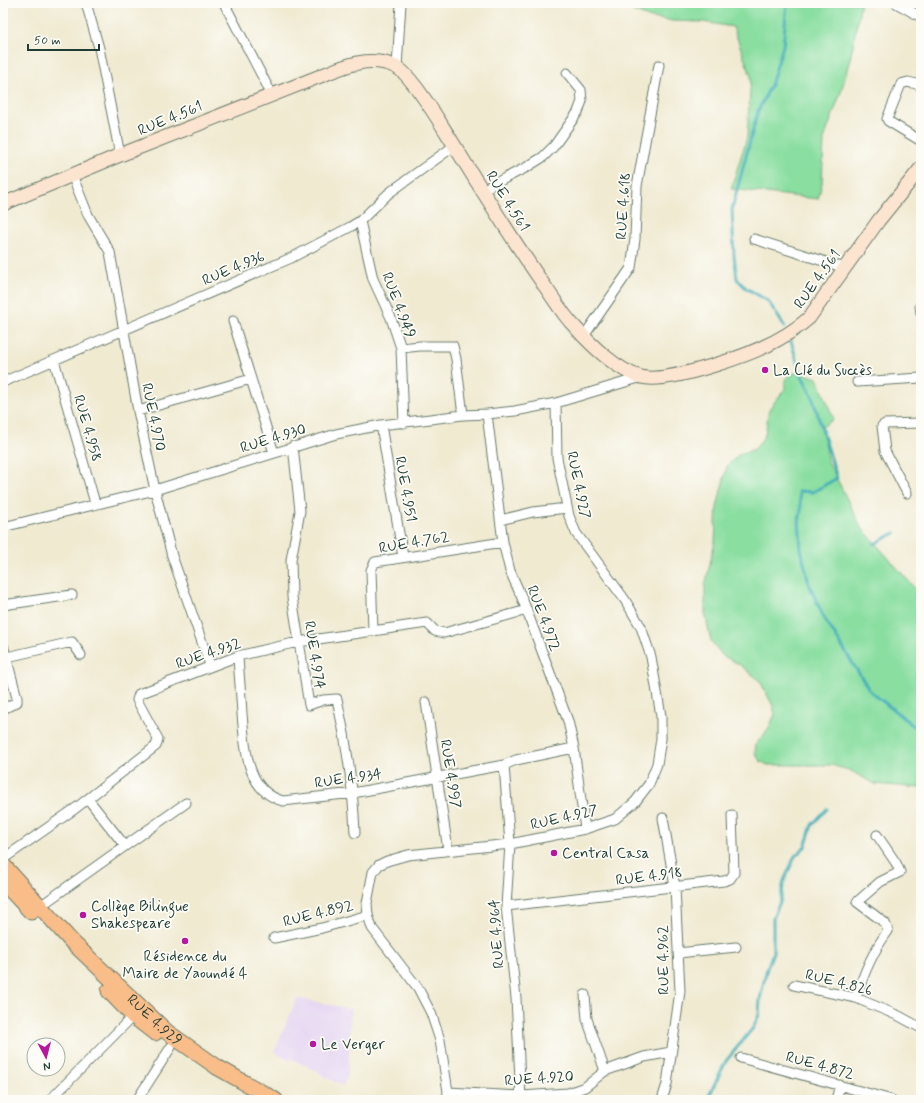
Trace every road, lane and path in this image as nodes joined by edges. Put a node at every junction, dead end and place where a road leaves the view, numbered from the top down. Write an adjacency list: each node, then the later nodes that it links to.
1 (86, 3): 13 (street)
2 (224, 3): 10 (street)
3 (401, 3): 7 (street)
4 (896, 3): 5 (street)
5 (921, 17)
6 (659, 65): 23 (street, RUE 4.618)
7 (397, 67): 10 (main road, RUE 4.561); 12 (main road, RUE 4.561)
8 (567, 74): 16 (street)
9 (921, 85): 11 (street)
10 (272, 95): 13 (main road, RUE 4.561)
11 (921, 141)
12 (454, 146): 16 (main road, RUE 4.561); 18 (street, RUE 4.936)
13 (120, 155): 15 (main road, RUE 4.561)
14 (921, 168): 20 (main road, RUE 4.561)
15 (72, 175): 17 (main road, RUE 4.561); 22 (street, RUE 4.970)
16 (482, 190): 23 (main road, RUE 4.561)
17 (4, 203)
18 (360, 221): 22 (street, RUE 4.936); 24 (street, RUE 4.949)
19 (754, 239): 20 (street)
20 (845, 268): 26 (main road, RUE 4.561)
21 (233, 321): 28 (street)
22 (123, 329): 25 (street, RUE 4.936); 32 (street, RUE 4.970)
23 (584, 336): 26 (main road, RUE 4.561)
24 (401, 348): 34 (street); 35 (street, RUE 4.949)
25 (54, 360): 29 (street, RUE 4.936); 42 (street, RUE 4.958)
26 (642, 377): 31 (street)
27 (921, 378): 30 (street)
28 (251, 379): 32 (street); 39 (street)
29 (3, 382)
30 (857, 382)
31 (556, 402): 33 (street, RUE 4.930); 43 (street, RUE 4.927)
32 (138, 411): 40 (street, RUE 4.970)
33 (487, 414): 34 (street, RUE 4.930); 44 (street, RUE 4.972)
34 (463, 415): 35 (street, RUE 4.930)
35 (404, 423): 37 (street, RUE 4.930)
36 (921, 423): 41 (street)
37 (381, 425): 38 (street, RUE 4.930); 47 (street, RUE 4.951)
38 (293, 446): 39 (street, RUE 4.930); 52 (street, RUE 4.974)
39 (274, 453): 40 (street, RUE 4.930)
40 (156, 490): 42 (street, RUE 4.930); 57 (street, RUE 4.970)
41 (907, 493)
42 (95, 503): 45 (street, RUE 4.930)
43 (567, 508): 44 (street); 68 (street, RUE 4.927)
44 (500, 520): 46 (street, RUE 4.972)
45 (3, 527)
46 (503, 542): 47 (street, RUE 4.762); 50 (street, RUE 4.972)
47 (403, 556): 51 (street, RUE 4.762)
48 (72, 595): 49 (street)
49 (3, 605)
50 (527, 610): 51 (street, RUE 4.932); 60 (street, RUE 4.972)
51 (373, 631): 52 (street, RUE 4.932)
52 (298, 642): 55 (street, RUE 4.932); 63 (street, RUE 4.974)
53 (3, 645): 56 (street)
54 (81, 655): 56 (street)
55 (238, 656): 57 (street, RUE 4.932); 63 (street, RUE 4.934)
56 (8, 657): 59 (street)
57 (210, 665): 64 (street, RUE 4.932)
58 (426, 702): 62 (street, RUE 4.997)
59 (3, 709)
60 (574, 748): 61 (street, RUE 4.934); 68 (street, RUE 4.972)
61 (504, 765): 62 (street, RUE 4.934); 71 (street, RUE 4.964)
62 (437, 778): 63 (street, RUE 4.934); 73 (street, RUE 4.997)
63 (353, 793): 69 (street, RUE 4.974)
64 (88, 799): 72 (street); 74 (street, RUE 4.932)
65 (186, 803): 72 (street)
66 (732, 815): 77 (street, RUE 4.918)
67 (663, 818): 77 (street, RUE 4.962)
68 (585, 829): 71 (street, RUE 4.927)
69 (355, 833)
70 (877, 835): 86 (street)
71 (510, 844): 73 (street, RUE 4.927); 78 (street, RUE 4.964)
72 (125, 846): 79 (street)
73 (448, 850): 80 (street, RUE 4.927)
74 (3, 859)
75 (3, 865): 79 (main road, RUE 4.929)
76 (3, 882): 87 (main road, RUE 4.929)
77 (675, 887): 78 (street, RUE 4.918); 83 (street, RUE 4.962)
78 (506, 906): 95 (street, RUE 4.964)
79 (39, 907): 99 (main road, RUE 4.929)
80 (368, 915): 81 (street, RUE 4.892); 94 (street, RUE 4.927)
81 (274, 938)
82 (736, 947): 83 (street)
83 (678, 953): 90 (street, RUE 4.962)
84 (794, 985): 86 (street, RUE 4.826)
85 (585, 995): 92 (street)
86 (856, 998): 88 (street, RUE 4.826)
87 (133, 1016): 89 (main road, RUE 4.929); 96 (street)
88 (921, 1028)
89 (171, 1047): 97 (street); 98 (main road, RUE 4.929)
90 (671, 1052): 92 (street, RUE 4.920); 100 (street, RUE 4.962)
91 (741, 1058): 93 (street, RUE 4.872)
92 (604, 1071): 95 (street, RUE 4.920)
93 (840, 1085): 101 (street); 102 (street, RUE 4.872)
94 (447, 1096): 95 (street, RUE 4.920)
95 (521, 1098)
96 (50, 1100)
97 (137, 1100)
98 (258, 1100)
99 (275, 1100)
100 (662, 1100)
101 (836, 1100)
102 (892, 1100)

